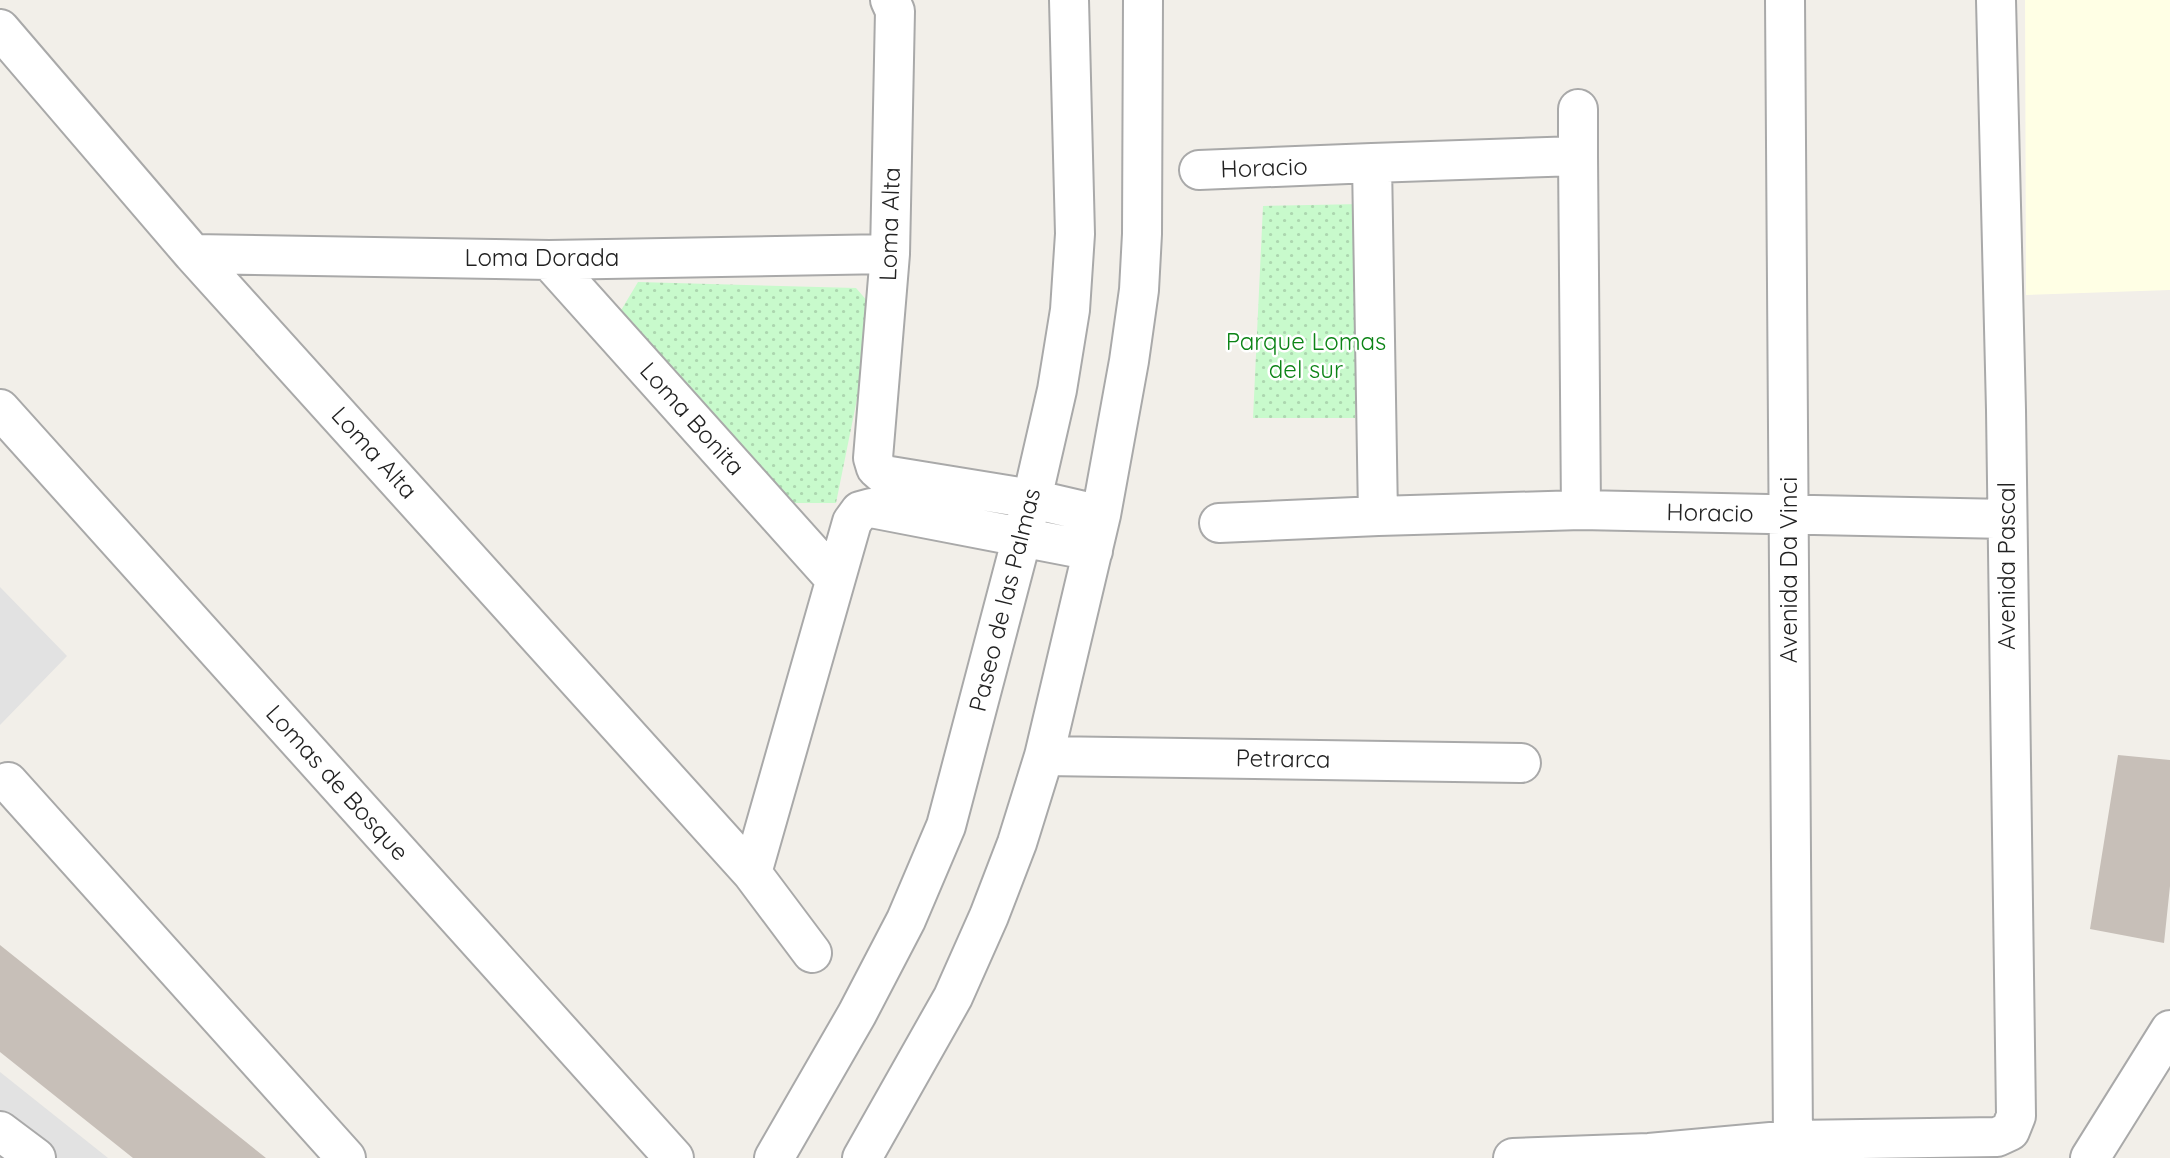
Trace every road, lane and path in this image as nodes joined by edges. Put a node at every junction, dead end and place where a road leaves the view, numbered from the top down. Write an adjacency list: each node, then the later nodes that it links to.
1 (890, 0): 12 (street, Loma Alta)
2 (1069, 0): 15 (street, Paseo de las Palmas)
3 (1143, 0): 21 (street)
4 (1785, 0): 17 (street, Avenida Da Vinci)
5 (1996, 0): 19 (street, Avenida Pascal)
6 (0, 29): 11 (street, Loma Alta)
7 (1578, 109): 8 (street)
8 (1578, 156): 9 (street, Horacio); 16 (street)
9 (1372, 163): 10 (street, Horacio); 18 (street)
10 (1199, 170)
11 (193, 254): 13 (street, Loma Dorada); 27 (street, Loma Alta)
12 (890, 254): 13 (street, Loma Dorada); 15 (street, Loma Alta)
13 (549, 260): 23 (street, Loma Bonita)
14 (0, 409): 35 (street, Lomas de Bosque)
15 (1032, 499): 21 (street, Loma Alta); 22 (street, Paseo de las Palmas)
16 (1581, 510): 17 (street, Horacio); 18 (street, Horacio)
17 (1789, 515): 19 (street, Horacio); 31 (street, Avenida Da Vinci)
18 (1378, 516): 20 (street, Horacio)
19 (2007, 519): 31 (street, Avenida Pascal)
20 (1219, 523)
21 (1097, 533): 22 (street); 24 (street)
22 (1022, 536): 23 (street); 32 (street, Paseo de las Palmas)
23 (835, 579): 27 (street)
24 (1044, 756): 25 (street, Petrarca); 36 (street)
25 (1521, 762)
26 (8, 782): 34 (street)
27 (752, 873): 28 (street, Loma Alta)
28 (812, 953)
29 (2170, 1030): 38 (street)
30 (0, 1131): 33 (street)
31 (1793, 1140): 37 (street)
32 (787, 1156)
33 (36, 1158)
34 (345, 1158)
35 (674, 1158)
36 (862, 1158)
37 (1513, 1158)
38 (2090, 1158)

